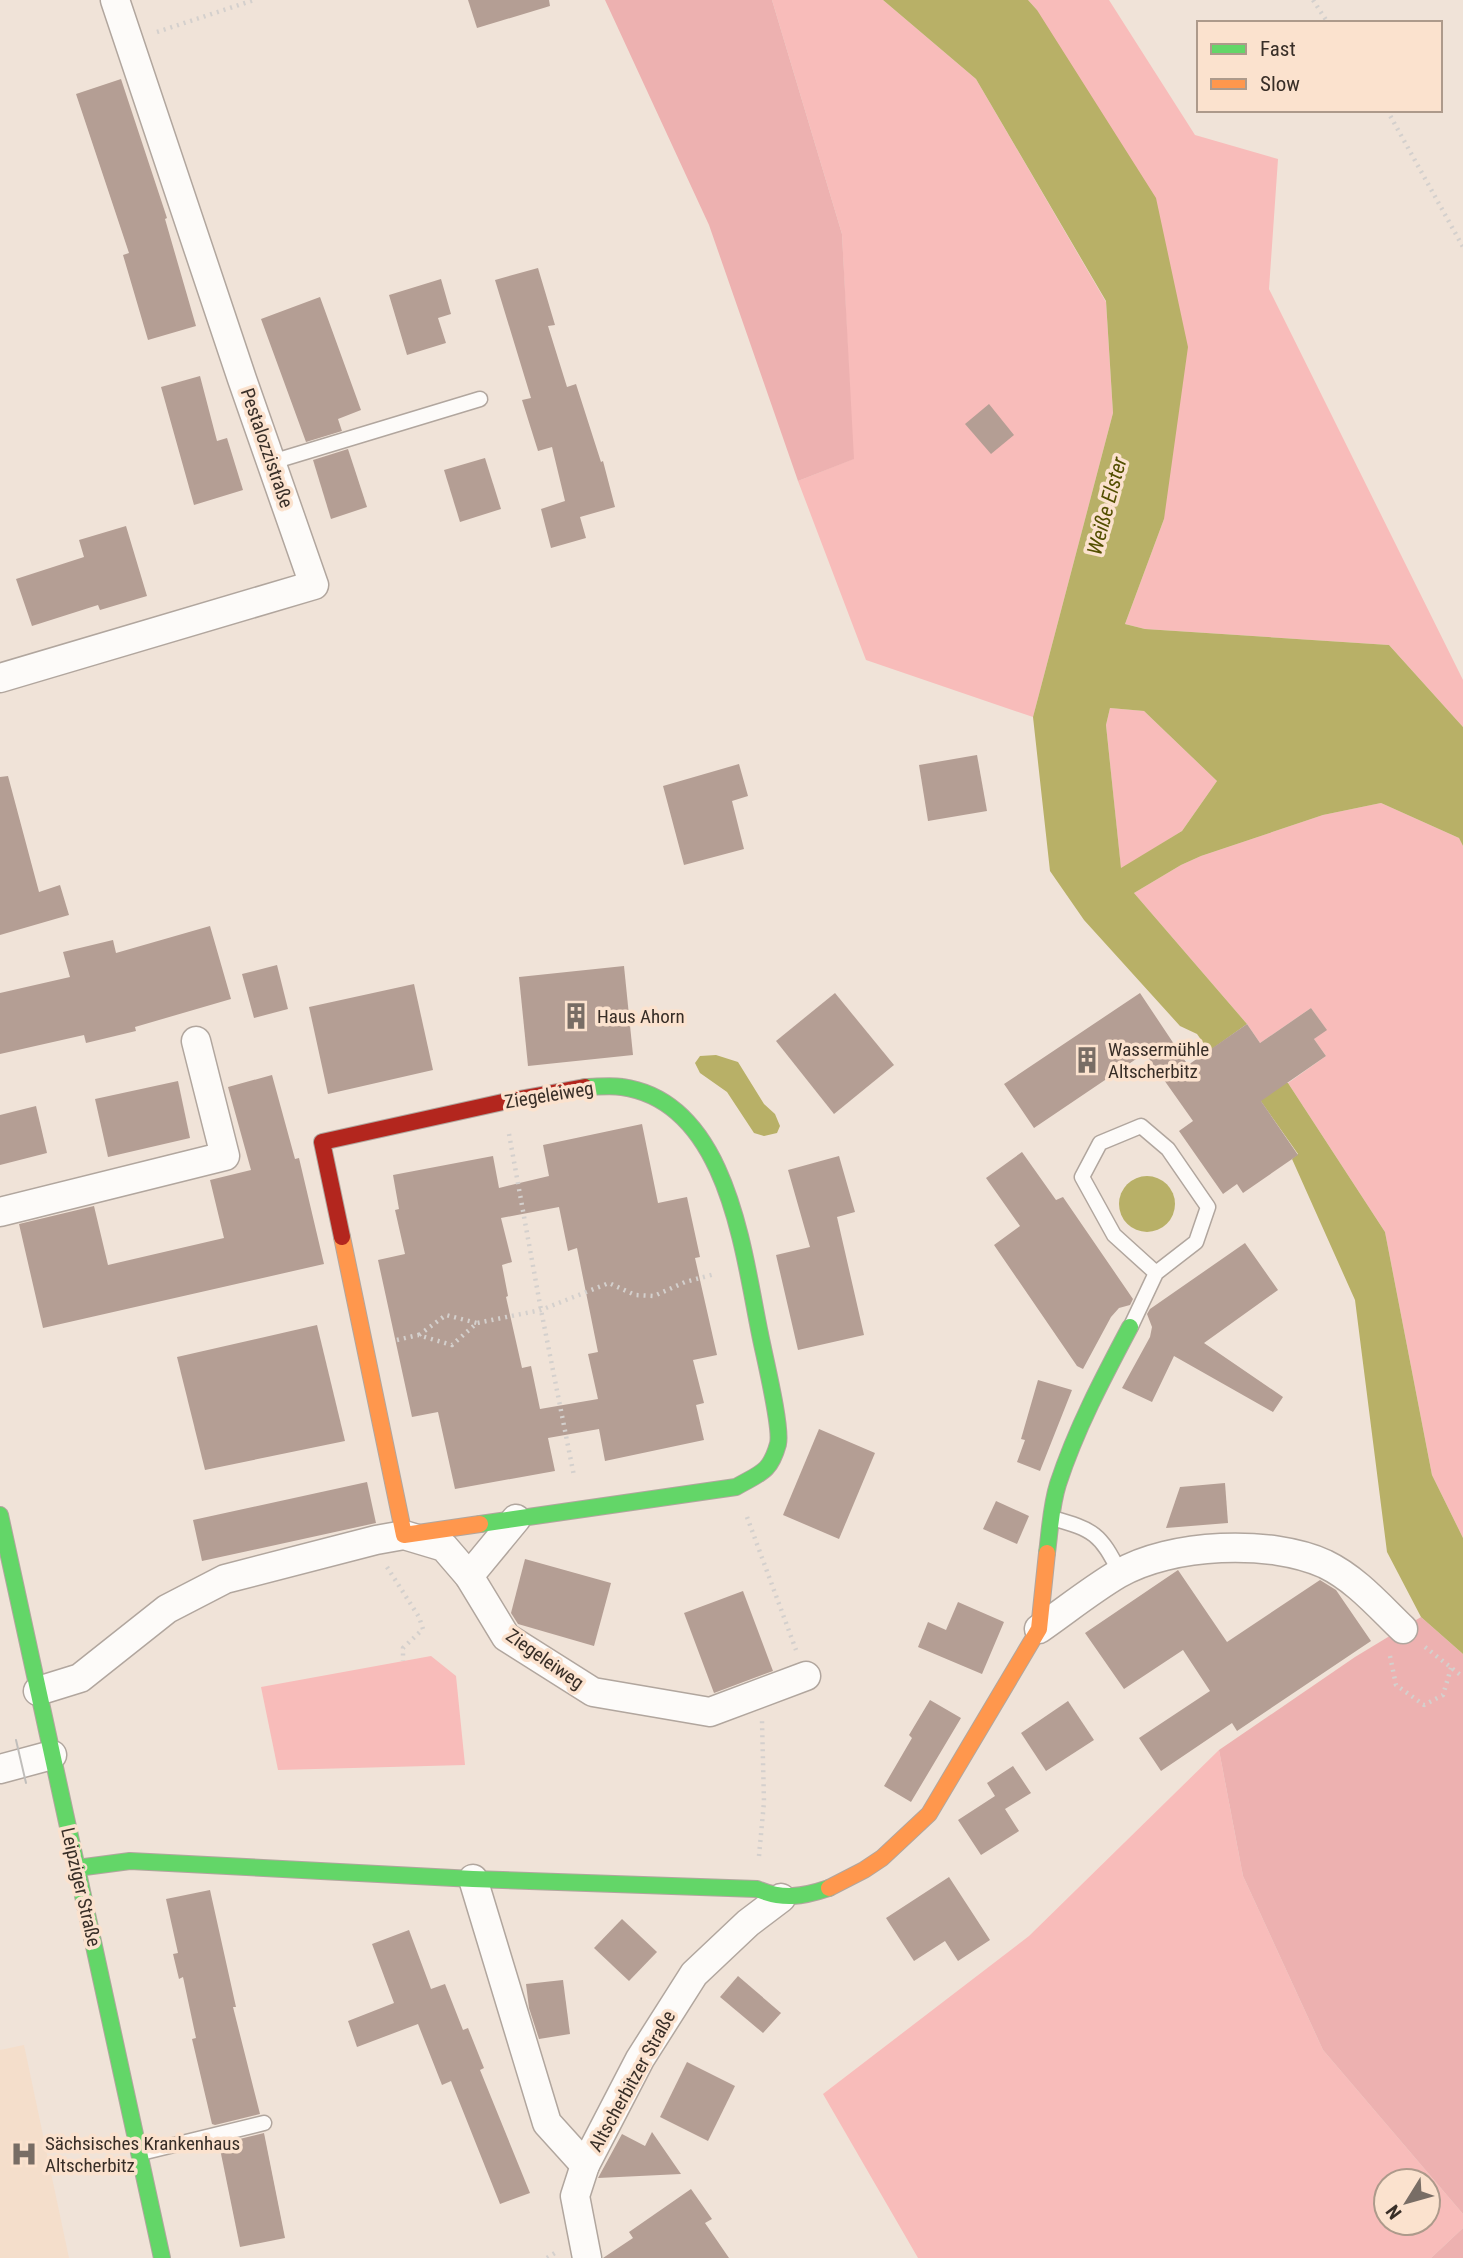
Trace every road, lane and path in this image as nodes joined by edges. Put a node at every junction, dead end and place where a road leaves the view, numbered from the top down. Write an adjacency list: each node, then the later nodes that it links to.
1 (116, 0): 5 (street, Pestalozzistraße)
2 (254, 0): 5 (path)
3 (1313, 0): 4 (path)
4 (1327, 21)
5 (129, 41): 9 (street, Pestalozzistraße)
6 (1388, 112): 7 (path)
7 (1463, 247)
8 (480, 399): 9 (lane)
9 (272, 462): 10 (street, Pestalozzistraße)
10 (0, 678)
11 (196, 1041): 13 (street)
12 (503, 1102): 14 (street, Ziegeleiweg); 16 (path); 20 (street, Ziegeleiweg)
13 (0, 1212)
14 (746, 1267): 16 (path); 21 (street, Ziegeleiweg)
15 (1156, 1273): 15 (lane); 18 (lane)
16 (541, 1310): 17 (path); 22 (path)
17 (477, 1323): 19 (path); 19 (path)
18 (1130, 1327): 24 (street, Altscherbitzer Straße)
19 (418, 1335): 20 (path)
20 (365, 1346): 26 (street, Ziegeleiweg)
21 (736, 1487): 22 (street, Ziegeleiweg); 33 (path)
22 (581, 1510): 25 (street, Ziegeleiweg)
23 (0, 1515): 35 (street, Leipziger Straße)
24 (1051, 1517): 28 (lane); 30 (street, Altscherbitzer Straße)
25 (516, 1519): 26 (street, Ziegeleiweg); 29 (street)
26 (404, 1535): 27 (street, Ziegeleiweg); 29 (street, Ziegeleiweg)
27 (376, 1540): 32 (path); 35 (street, Ziegeleiweg)
28 (1120, 1573): 30 (street, Altscherbitzer Straße); 31 (street, Altscherbitzer Straße)
29 (469, 1576): 36 (street, Ziegeleiweg)
30 (1039, 1629): 41 (street, Altscherbitzer Straße)
31 (1403, 1629): 34 (path)
32 (403, 1661)
33 (806, 1676): 36 (street, Ziegeleiweg)
34 (1463, 1676)
35 (38, 1691): 37 (street, Leipziger Straße)
36 (762, 1693): 41 (path)
37 (52, 1755): 38 (street); 39 (street, Leipziger Straße)
38 (0, 1769)
39 (77, 1868): 40 (street, Altscherbitzer Straße); 43 (street, Leipziger Straße)
40 (473, 1879): 41 (street, Altscherbitzer Straße); 44 (street, Altscherbitzer Straße)
41 (769, 1894): 44 (street, Altscherbitzer Straße)
42 (264, 2123): 43 (lane)
43 (140, 2154): 45 (street, Leipziger Straße)
44 (584, 2165): 46 (street)
45 (162, 2258)
46 (587, 2258)

